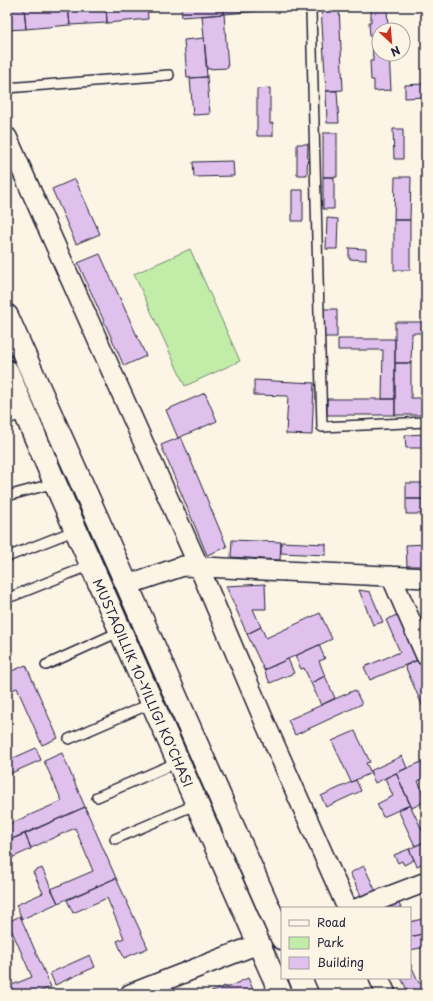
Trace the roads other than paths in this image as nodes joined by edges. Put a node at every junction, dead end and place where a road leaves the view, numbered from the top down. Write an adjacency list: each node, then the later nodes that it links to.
1 (311, 11): 8 (lane)
2 (169, 75): 3 (lane)
3 (7, 88)
4 (7, 137): 14 (street)
5 (7, 316): 17 (main road, MUSTAQILLIK 10-YILLIGI KO'CHASI)
6 (7, 371): 7 (main road, MUSTAQILLIK 10-YILLIGI KO'CHASI)
7 (15, 411): 9 (main road, MUSTAQILLIK 10-YILLIGI KO'CHASI)
8 (426, 422)
9 (55, 483): 10 (lane); 11 (main road, MUSTAQILLIK 10-YILLIGI KO'CHASI)
10 (7, 496)
11 (76, 530): 12 (lane); 13 (main road, MUSTAQILLIK 10-YILLIGI KO'CHASI)
12 (7, 557)
13 (91, 564): 18 (lane); 19 (main road, MUSTAQILLIK 10-YILLIGI KO'CHASI)
14 (191, 567): 15 (street); 17 (street); 29 (street)
15 (391, 576): 16 (street); 20 (street)
16 (426, 578)
17 (127, 585): 31 (main road, MUSTAQILLIK 10-YILLIGI KO'CHASI)
18 (13, 596)
19 (120, 631): 21 (lane); 22 (main road, MUSTAQILLIK 10-YILLIGI KO'CHASI)
20 (426, 656)
21 (46, 665)
22 (152, 703): 23 (lane); 24 (main road, MUSTAQILLIK 10-YILLIGI KO'CHASI)
23 (69, 739)
24 (178, 762): 25 (lane); 26 (main road, MUSTAQILLIK 10-YILLIGI KO'CHASI)
25 (97, 797)
26 (197, 804): 27 (lane); 32 (main road, MUSTAQILLIK 10-YILLIGI KO'CHASI)
27 (115, 839)
28 (426, 882): 30 (street)
29 (347, 907)
30 (361, 907)
31 (281, 936)
32 (258, 944): 35 (street); 36 (main road, MUSTAQILLIK 10-YILLIGI KO'CHASI)
33 (300, 979): 37 (main road)
34 (379, 979): 38 (street)
35 (130, 994)
36 (281, 994)
37 (307, 994)
38 (386, 994)

